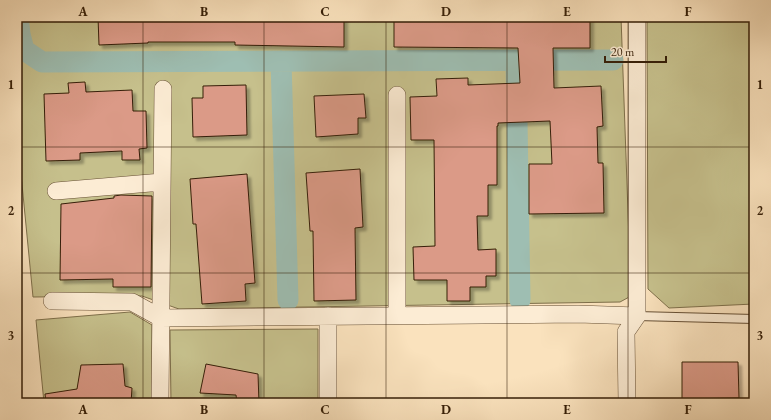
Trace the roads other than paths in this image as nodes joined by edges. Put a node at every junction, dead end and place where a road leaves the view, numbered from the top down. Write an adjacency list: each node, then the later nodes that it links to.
1 (637, 17): 9 (street)
2 (163, 89): 4 (street)
3 (397, 95): 7 (street)
4 (162, 182): 5 (street); 10 (street)
5 (56, 191)
6 (52, 302): 10 (street)
7 (397, 315): 8 (street); 9 (street)
8 (328, 316): 10 (street); 13 (street)
9 (637, 316): 11 (lane); 14 (street)
10 (161, 318): 12 (street)
11 (754, 320)
12 (160, 403)
13 (328, 403)
14 (627, 403)

